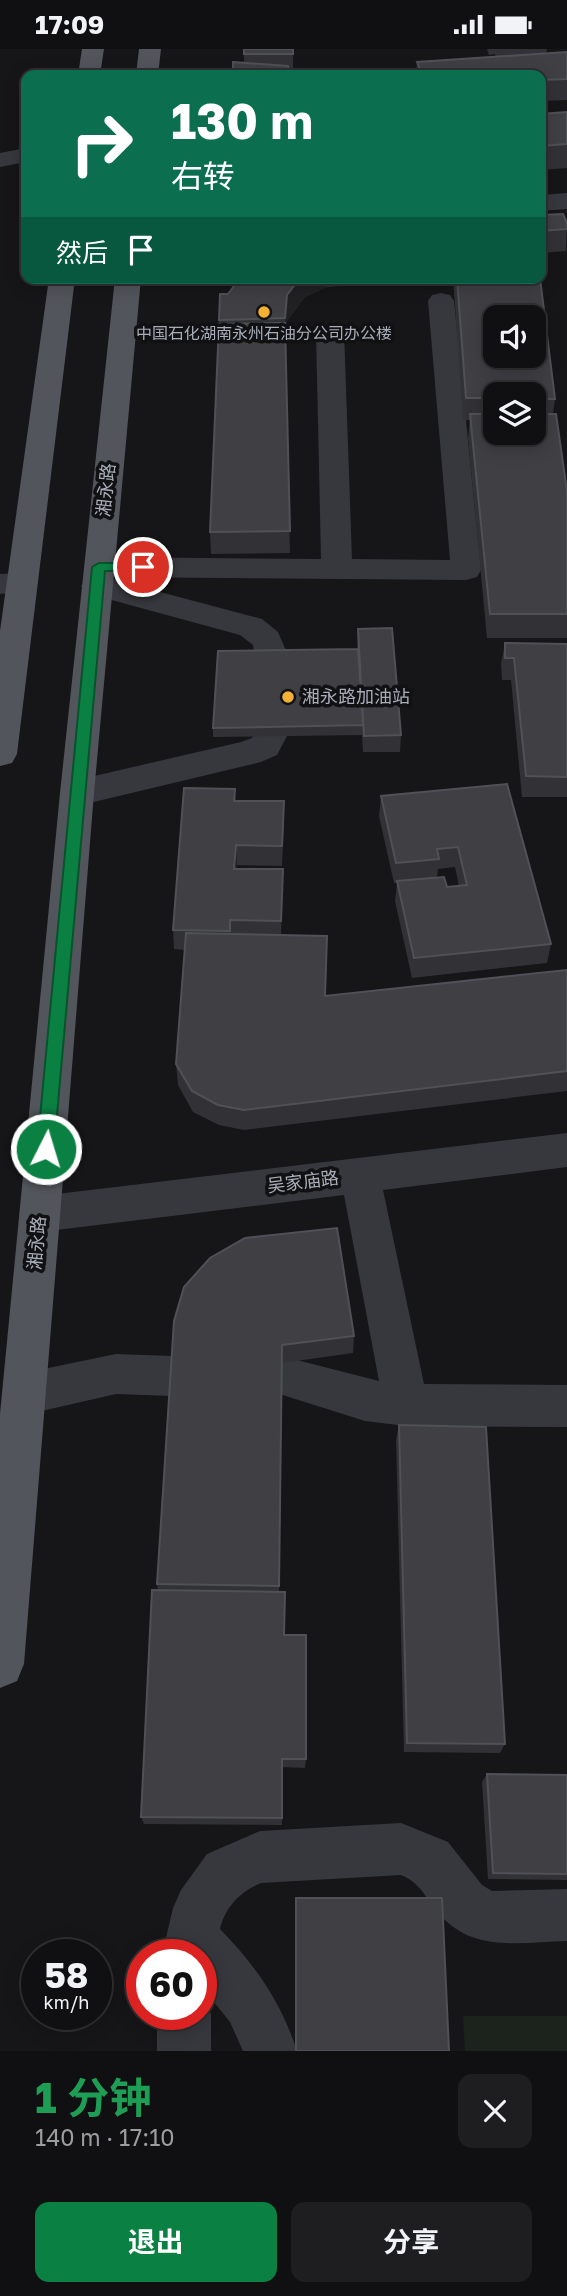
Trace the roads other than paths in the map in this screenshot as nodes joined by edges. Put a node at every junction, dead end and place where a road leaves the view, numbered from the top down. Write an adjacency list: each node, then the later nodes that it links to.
1 (93, 49): 3 (main road)
2 (150, 49): 4 (main road)
3 (90, 70)
4 (148, 70)
5 (21, 156): 6 (street)
6 (0, 160)
7 (567, 201): 8 (street)
8 (546, 203)
9 (61, 284): 15 (main road)
10 (127, 284): 14 (main road, 湘永路)
11 (441, 300): 13 (street)
12 (330, 331): 13 (street)
13 (337, 569): 14 (street)
14 (98, 576): 16 (street); 19 (main road, 湘永路)
15 (11, 584): 18 (main road)
16 (271, 659)
17 (270, 736): 19 (street)
18 (0, 754)
19 (77, 793): 22 (main road, 湘永路)
20 (567, 1150): 21 (street, 吴家庙路)
21 (360, 1175): 22 (street, 吴家庙路); 26 (street)
22 (40, 1214): 25 (main road, 湘永路)
23 (171, 1376): 25 (street)
24 (285, 1377): 26 (street)
25 (24, 1394): 28 (main road, 湘永路)
26 (406, 1405): 27 (street)
27 (567, 1406)
28 (0, 1664)
29 (567, 1915): 30 (street)
30 (192, 1939)
31 (217, 1969): 34 (street)
32 (184, 2030): 33 (street)
33 (184, 2051)
34 (270, 2051)

